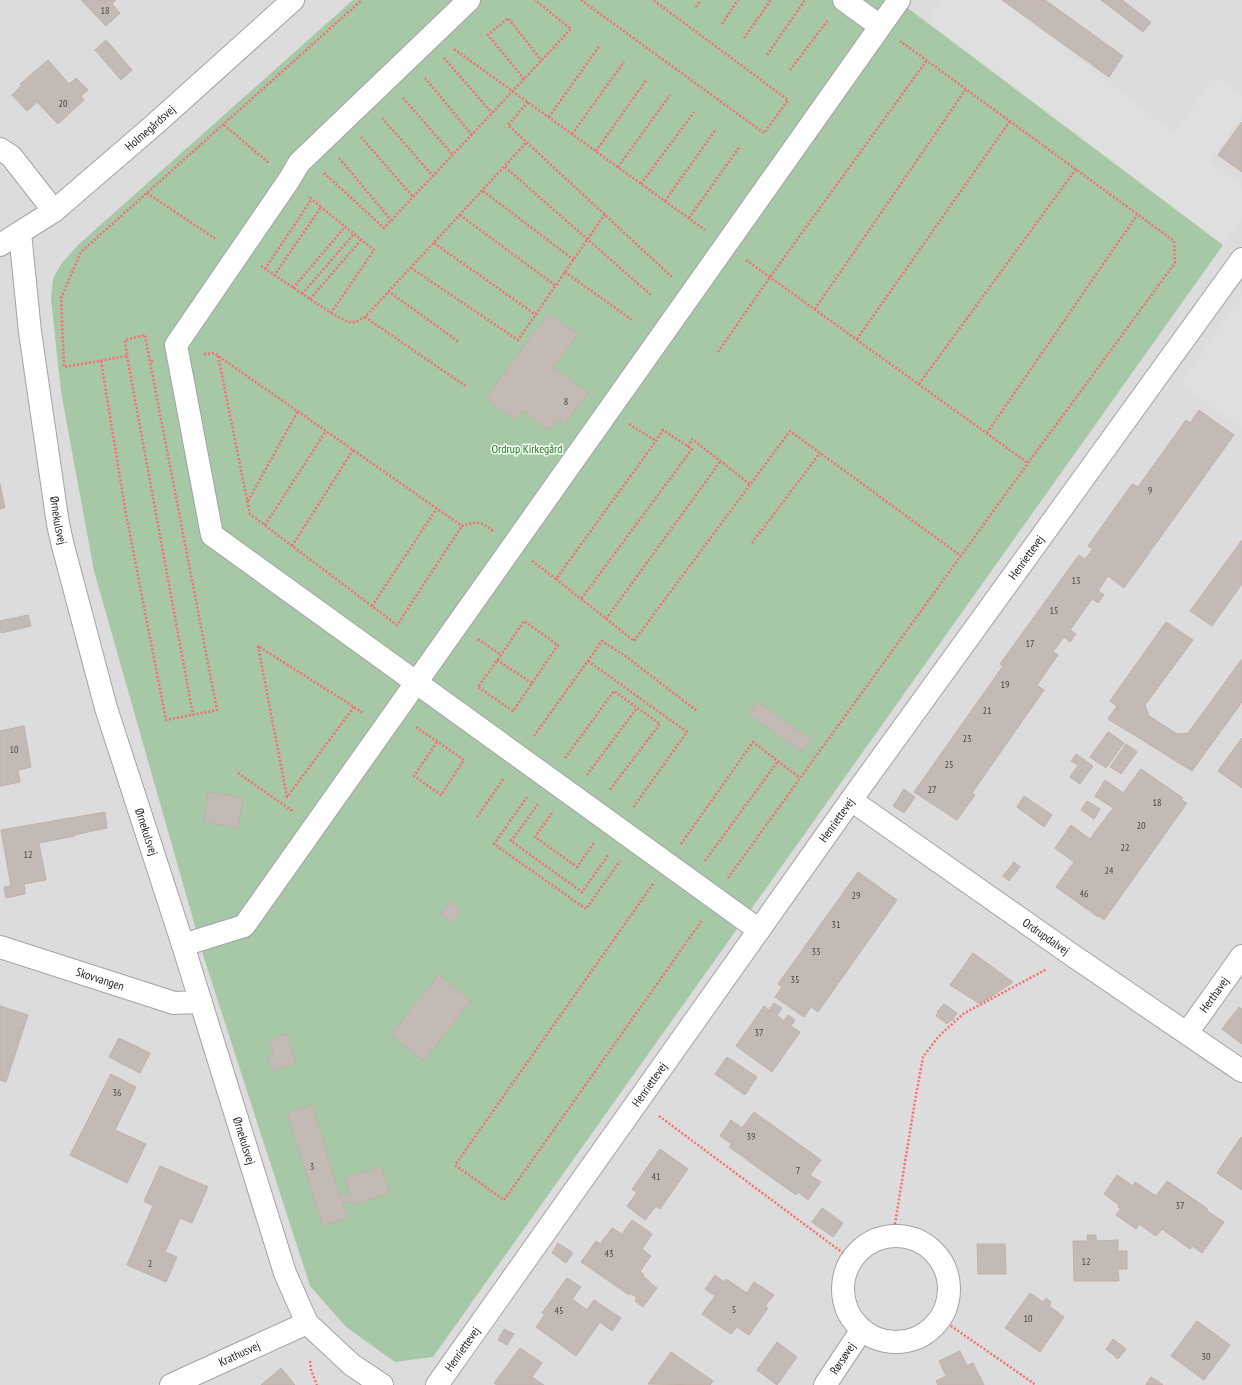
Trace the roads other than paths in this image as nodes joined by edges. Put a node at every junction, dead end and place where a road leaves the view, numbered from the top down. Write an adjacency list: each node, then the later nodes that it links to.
1 (293, 0): 7 (street, Holmegårdsvej)
2 (470, 0): 11 (street)
3 (844, 0): 5 (street)
4 (899, 0): 5 (street)
5 (880, 26): 11 (street)
6 (0, 149): 7 (street)
7 (54, 211): 8 (street, Holmegårdsvej)
8 (20, 233): 9 (street, Holmegårdsvej); 14 (street, Ørnekulsvej)
9 (0, 245)
10 (1242, 259): 12 (street, Henriettevej)
11 (416, 683): 13 (street); 14 (street)
12 (851, 800): 13 (street, Henriettevej); 18 (street, Ordrupdalvej)
13 (759, 930): 25 (street, Henriettevej)
14 (183, 945): 17 (street, Ørnekulsvej)
15 (0, 947): 17 (street, Skovvangen)
16 (1242, 956): 18 (street, Herthavej)
17 (201, 1002): 20 (street, Ørnekulsvej)
18 (1187, 1033): 19 (street, Ordrupdalvej)
19 (1242, 1071)
20 (307, 1323): 22 (street, Krathusvej); 24 (street, Ørnekulsvej)
21 (861, 1331): 21 (street, Rørsøvej); 26 (street, Rørsøvej)
22 (202, 1377): 23 (street, Krathusvej)
23 (171, 1385)
24 (382, 1385)
25 (437, 1385)
26 (825, 1385)

